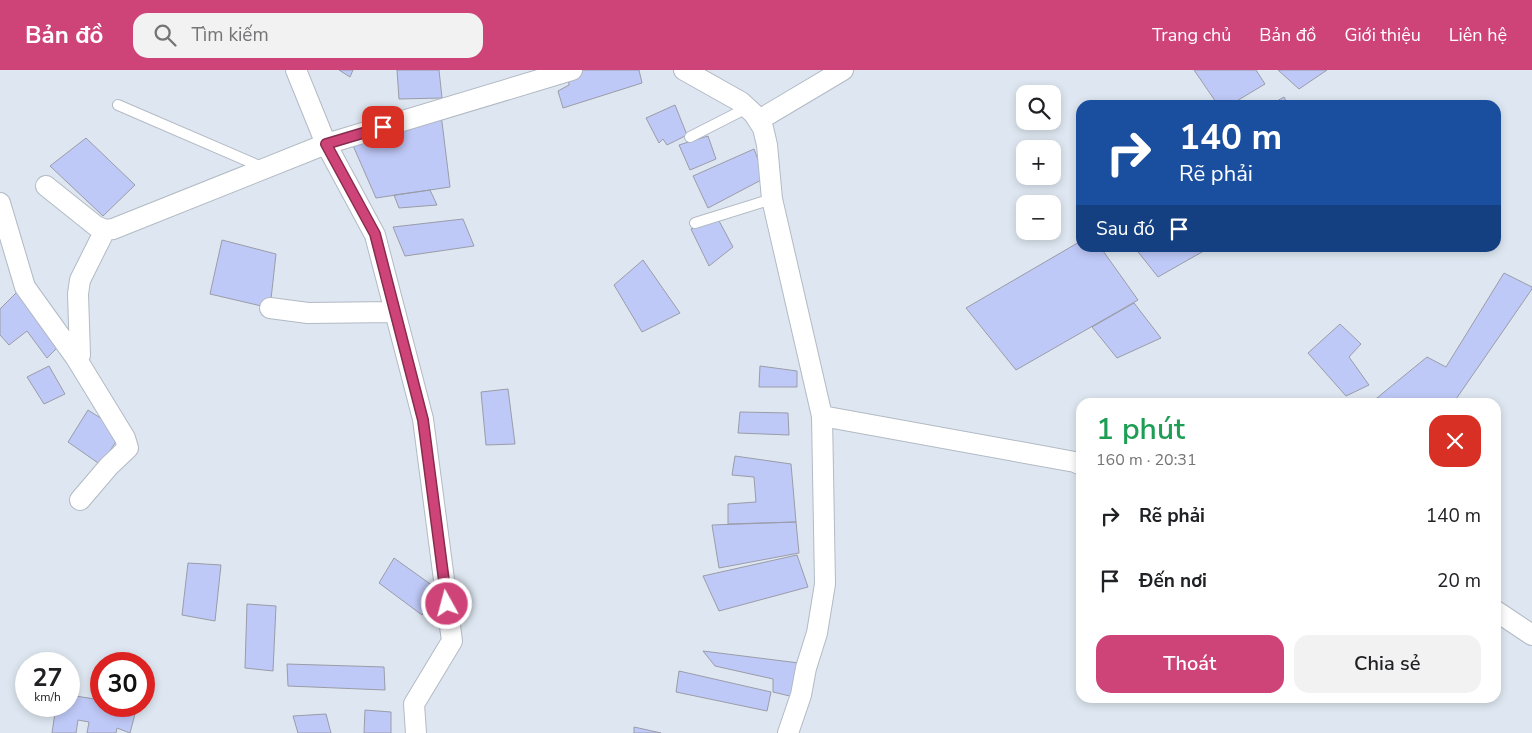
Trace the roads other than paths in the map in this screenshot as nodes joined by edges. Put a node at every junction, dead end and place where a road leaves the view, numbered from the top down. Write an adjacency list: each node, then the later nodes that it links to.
1 (296, 70): 8 (street)
2 (572, 70): 8 (street)
3 (684, 70): 6 (street)
4 (843, 70): 6 (street)
5 (118, 104): 9 (lane)
6 (753, 114): 7 (lane); 11 (street)
7 (690, 137)
8 (326, 144): 9 (street); 16 (street)
9 (265, 168): 14 (street)
10 (46, 186): 14 (street)
11 (772, 199): 13 (lane); 18 (street)
12 (0, 203): 17 (street)
13 (695, 222)
14 (106, 230): 17 (street)
15 (270, 308): 16 (street)
16 (395, 312): 23 (street)
17 (76, 358): 20 (street)
18 (822, 416): 19 (street); 24 (street)
19 (1076, 463)
20 (80, 500)
21 (1501, 614): 22 (street)
22 (1532, 635)
23 (416, 733)
24 (788, 733)

